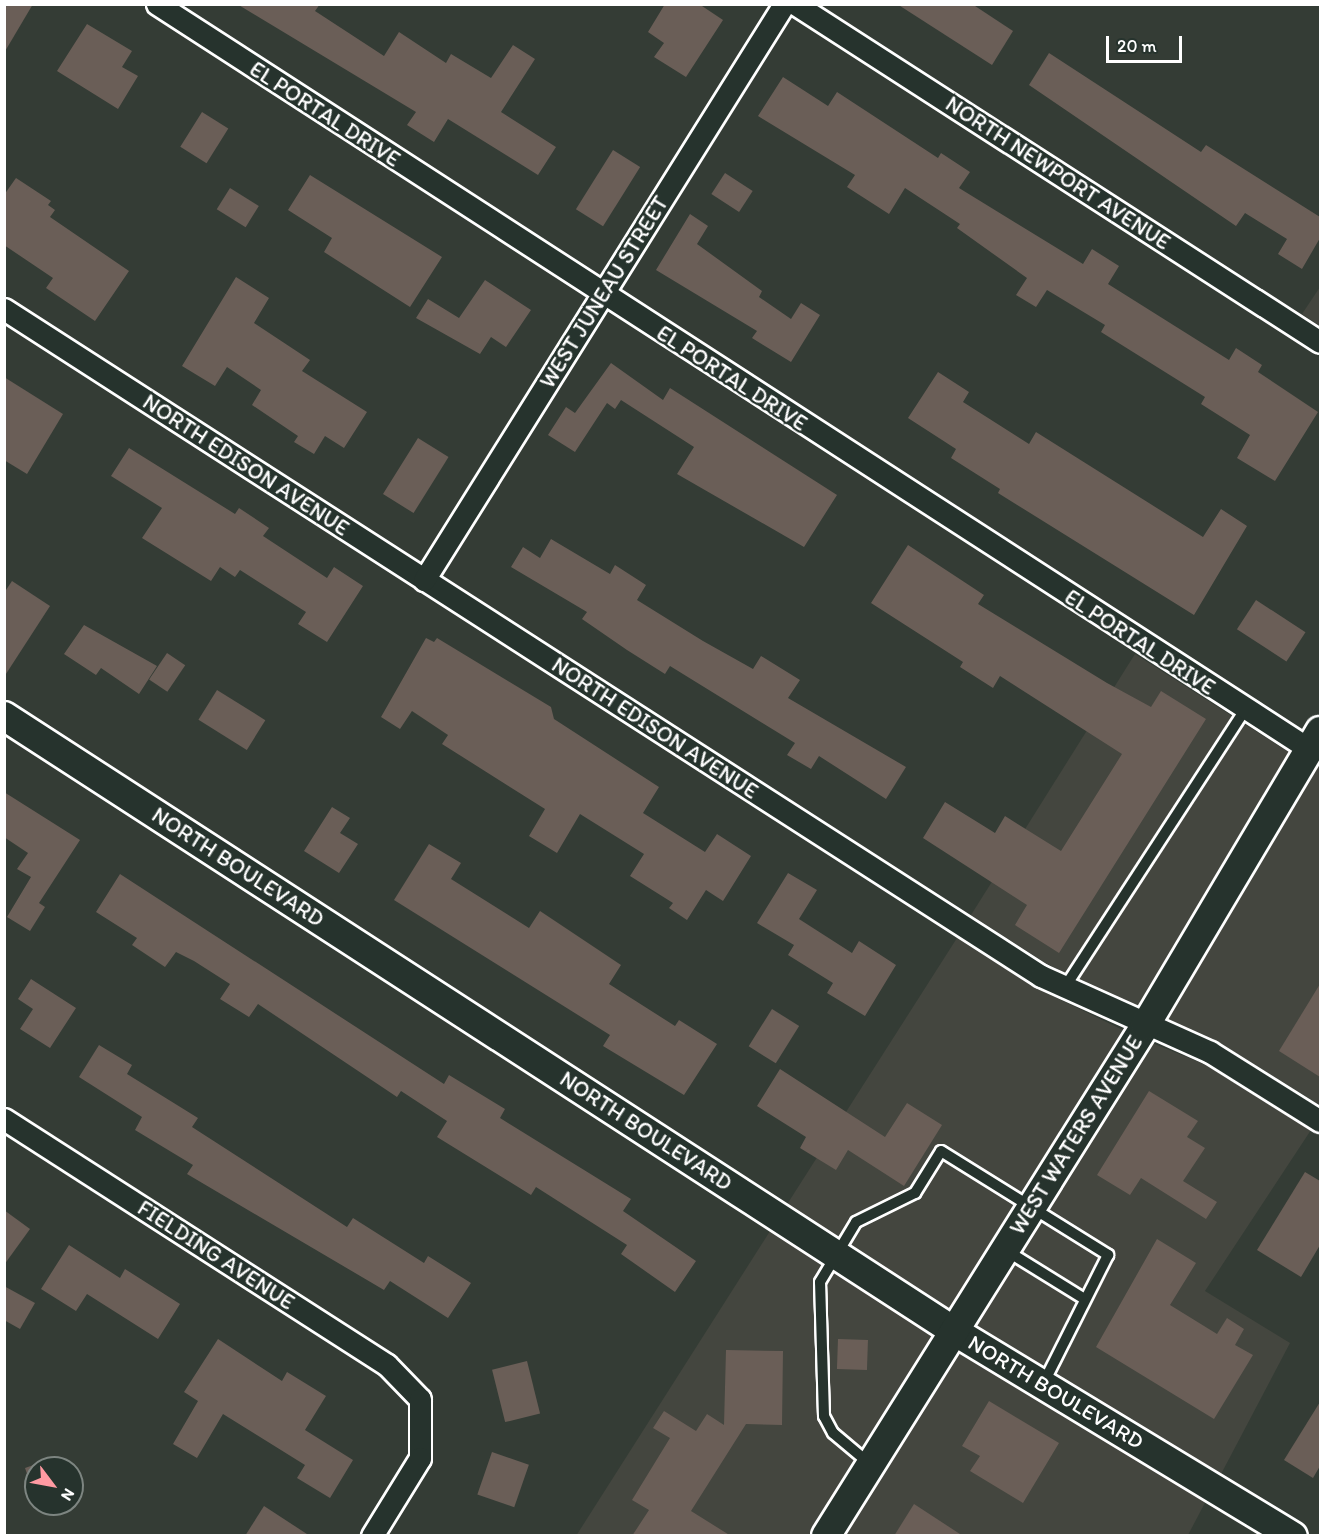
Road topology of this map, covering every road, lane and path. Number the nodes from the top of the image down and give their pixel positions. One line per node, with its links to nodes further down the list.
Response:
1 (157, 4): 4 (street, EL PORTAL DRIVE)
2 (784, 4): 4 (street, WEST JUNEAU STREET)
3 (795, 4): 6 (street, NORTH NEWPORT AVENUE)
4 (603, 294): 7 (street, WEST JUNEAU STREET); 8 (street, EL PORTAL DRIVE)
5 (4, 309): 7 (street, NORTH EDISON AVENUE)
6 (1320, 342)
7 (424, 580): 11 (street, NORTH EDISON AVENUE)
8 (1245, 710): 10 (street, EL PORTAL DRIVE); 11 (lane)
9 (4, 716): 17 (street, NORTH BOULEVARD)
10 (1315, 740): 12 (street, WEST WATERS AVENUE)
11 (1065, 987): 12 (street, NORTH EDISON AVENUE)
12 (1145, 1026): 14 (street, NORTH EDISON AVENUE); 15 (street, WEST WATERS AVENUE)
13 (4, 1119): 23 (street, FIELDING AVENUE)
14 (1320, 1121)
15 (1031, 1208): 16 (street, WEST WATERS AVENUE); 17 (lane); 18 (lane)
16 (1005, 1250): 18 (lane); 19 (street, WEST WATERS AVENUE)
17 (835, 1253): 19 (street, NORTH BOULEVARD); 21 (lane)
18 (1083, 1298): 20 (lane)
19 (954, 1330): 20 (street, NORTH BOULEVARD); 21 (street, WEST WATERS AVENUE)
20 (1043, 1384): 24 (street, NORTH BOULEVARD)
21 (871, 1464): 22 (street, WEST WATERS AVENUE)
22 (831, 1534)
23 (372, 1536)
24 (1293, 1536)

